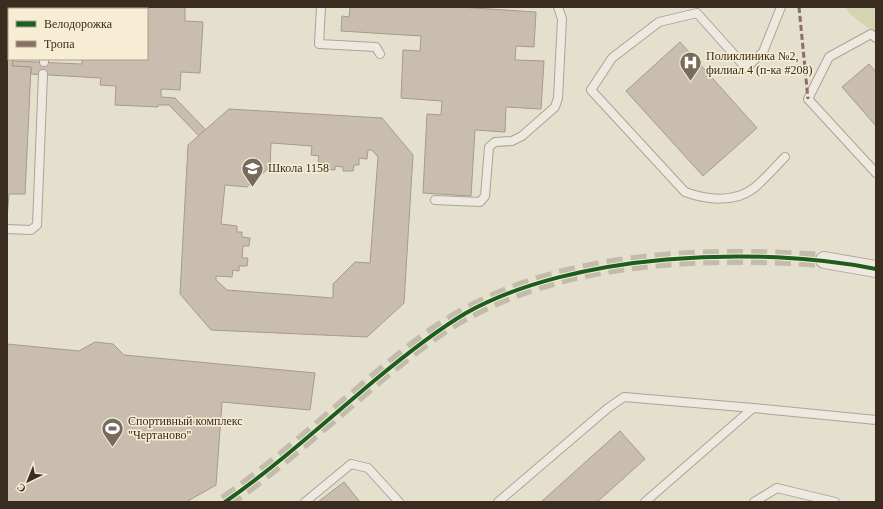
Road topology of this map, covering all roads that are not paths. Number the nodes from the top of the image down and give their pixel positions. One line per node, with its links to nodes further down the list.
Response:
1 (321, 7): 5 (lane)
2 (558, 7): 9 (lane)
3 (781, 7): 7 (lane)
4 (876, 38): 8 (lane)
5 (380, 54)
6 (43, 74): 10 (lane)
7 (785, 157)
8 (876, 172)
9 (435, 200)
10 (7, 229)
11 (824, 260): 12 (street)
12 (876, 269)
13 (753, 408): 14 (lane); 17 (lane); 18 (lane)
14 (876, 420)
15 (305, 502): 16 (lane)
16 (399, 502)
17 (498, 502)
18 (645, 502)
19 (754, 502): 20 (lane)
20 (836, 502)

